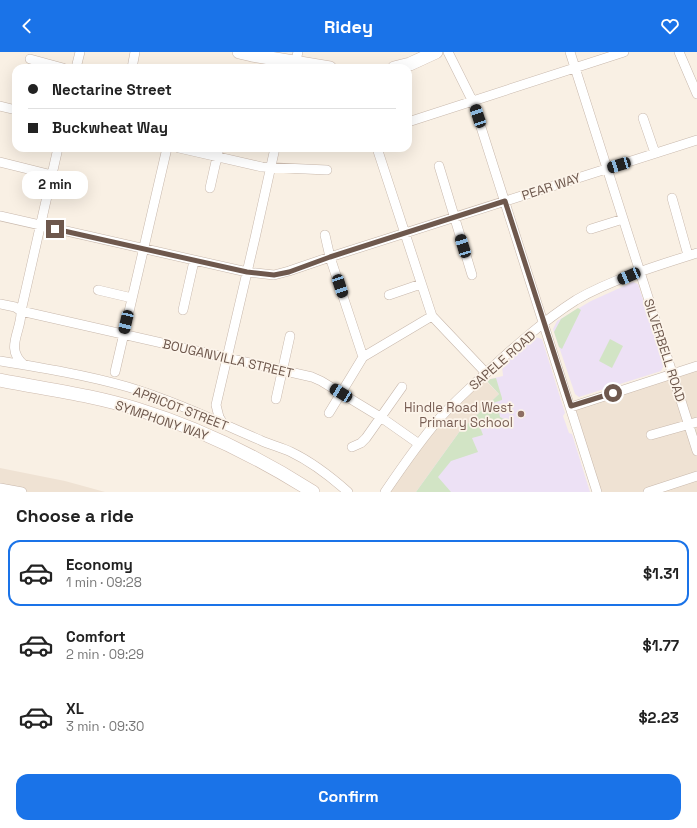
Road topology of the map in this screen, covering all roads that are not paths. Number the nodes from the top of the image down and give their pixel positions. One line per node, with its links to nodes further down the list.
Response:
1 (80, 52): 12 (street)
2 (135, 52): 13 (street)
3 (239, 52): 10 (main road)
4 (436, 52): 15 (main road)
5 (448, 52): 18 (street)
6 (570, 52): 16 (street, SILVERBELL ROAD)
7 (624, 52): 16 (street)
8 (679, 52): 17 (street)
9 (30, 59): 11 (street)
10 (295, 61): 14 (main road)
11 (48, 64)
12 (77, 64)
13 (133, 64)
14 (310, 64)
15 (410, 64)
16 (576, 69): 18 (street); 33 (street, SILVERBELL ROAD)
17 (697, 94)
18 (473, 102): 22 (street); 38 (street)
19 (0, 106): 20 (street)
20 (12, 109)
21 (643, 118): 29 (street)
22 (412, 121)
23 (697, 140): 29 (street, PEAR WAY)
24 (57, 152): 35 (street)
25 (166, 152): 46 (street)
26 (218, 152): 32 (street); 36 (street)
27 (274, 152): 32 (street)
28 (378, 152): 44 (street)
29 (655, 153): 33 (street, PEAR WAY)
30 (0, 162): 35 (street)
31 (439, 166): 40 (street)
32 (271, 167): 34 (street); 50 (street)
33 (607, 168): 38 (street, PEAR WAY); 41 (street, SILVERBELL ROAD)
34 (328, 170)
35 (52, 175): 42 (street)
36 (210, 188)
37 (672, 198): 47 (street)
38 (505, 201): 40 (street, PEAR WAY); 61 (street)
39 (0, 216): 42 (street, PEAR WAY)
40 (454, 217): 44 (street, PEAR WAY); 52 (street)
41 (623, 220): 43 (street); 51 (street, SILVERBELL ROAD)
42 (40, 225): 46 (street, PEAR WAY); 59 (street)
43 (591, 229)
44 (405, 233): 48 (street, PEAR WAY); 53 (street)
45 (325, 235): 48 (street)
46 (143, 249): 49 (street, PEAR WAY); 56 (street)
47 (693, 254): 51 (street, SAPELE ROAD)
48 (330, 257): 50 (street, PEAR WAY); 65 (street)
49 (194, 260): 50 (street, PEAR WAY); 58 (street)
50 (247, 272): 64 (street)
51 (640, 272): 61 (street, SAPELE ROAD); 72 (street, SILVERBELL ROAD)
52 (472, 275)
53 (421, 284): 55 (street); 60 (street)
54 (98, 290): 56 (street)
55 (389, 295)
56 (132, 298): 62 (street)
57 (0, 304): 59 (street, BOUGANVILLA STREET)
58 (183, 310)
59 (21, 311): 62 (street, BOUGANVILLA STREET); 67 (street)
60 (432, 316): 65 (street); 71 (street)
61 (544, 323): 71 (street, SAPELE ROAD); 78 (street)
62 (124, 334): 64 (street, BOUGANVILLA STREET); 70 (street)
63 (290, 336): 69 (street)
64 (227, 357): 69 (street, BOUGANVILLA STREET); 77 (street)
65 (363, 357): 75 (street)
66 (0, 361): 67 (street, APRICOT STREET)
67 (24, 364): 79 (street, APRICOT STREET)
68 (697, 366): 72 (street)
69 (282, 370): 75 (street, BOUGANVILLA STREET); 76 (street)
70 (115, 372)
71 (486, 373): 85 (street, SAPELE ROAD)
72 (673, 374): 78 (street); 83 (street, SILVERBELL ROAD)
73 (0, 380): 91 (main road, SYMPHONY WAY)
74 (402, 388): 81 (street)
75 (341, 393): 80 (street); 81 (street, BOUGANVILLA STREET)
76 (276, 399)
77 (216, 405): 79 (street); 82 (street)
78 (571, 406): 94 (street)
79 (199, 413): 82 (street, APRICOT STREET)
80 (329, 413)
81 (382, 418): 85 (street, BOUGANVILLA STREET); 86 (street)
82 (222, 422): 92 (street, APRICOT STREET)
83 (693, 423): 84 (street); 87 (street, SILVERBELL ROAD)
84 (651, 435)
85 (419, 444): 93 (street, SAPELE ROAD)
86 (352, 447)
87 (697, 451)
88 (697, 476): 95 (street)
89 (0, 488): 90 (street)
90 (19, 492)
91 (313, 492)
92 (348, 492)
93 (385, 492)
94 (597, 492)
95 (648, 492)

